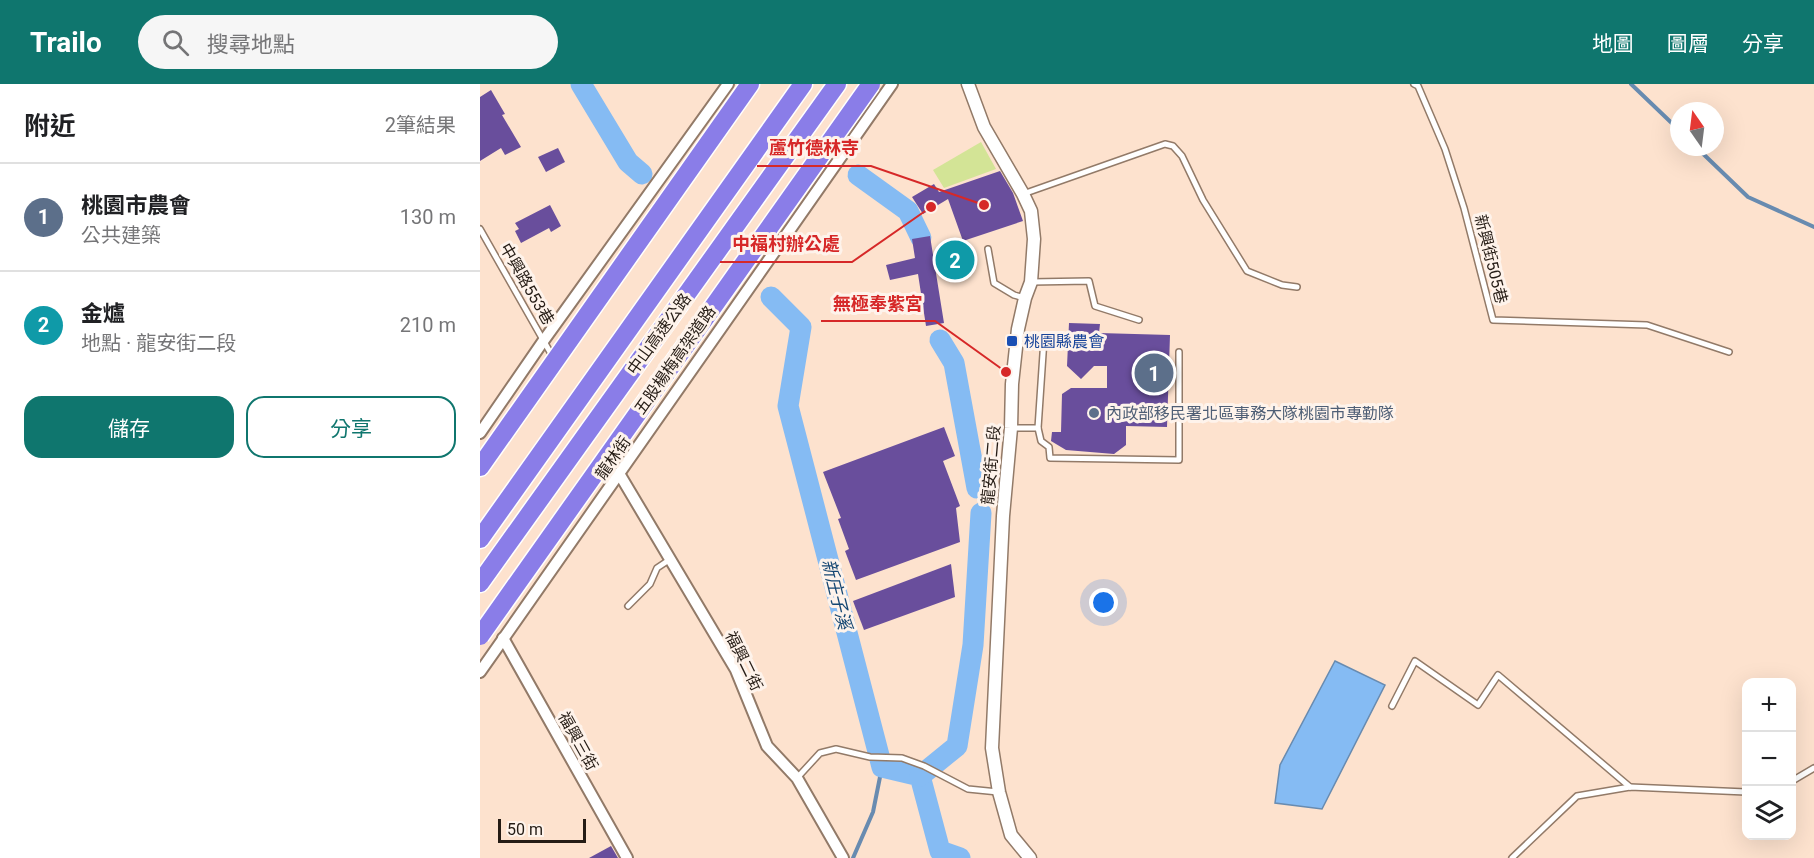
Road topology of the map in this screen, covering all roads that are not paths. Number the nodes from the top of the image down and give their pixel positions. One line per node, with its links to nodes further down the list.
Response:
1 (728, 84): 17 (street)
2 (750, 84): 24 (highway)
3 (803, 84): 26 (highway, 中山高速公路)
4 (837, 84): 28 (highway, 中山高速公路)
5 (872, 84): 30 (highway, 五股楊梅高架道路, bridge)
6 (892, 84): 25 (street, 龍林街)
7 (968, 84): 9 (street, 龍安街二段)
8 (1414, 84): 20 (lane, 新興街505巷)
9 (1023, 194): 12 (street, 龍安街二段); 13 (lane)
10 (480, 228): 17 (lane, 中興路553巷)
11 (988, 249): 14 (lane)
12 (1031, 282): 14 (street, 龍安街二段); 15 (lane)
13 (1297, 287)
14 (1025, 298): 21 (street, 龍安街二段)
15 (1139, 320)
16 (1044, 339): 22 (lane)
17 (544, 340): 18 (lane, 中興路553巷); 23 (street)
18 (550, 352)
19 (1179, 352): 22 (lane)
20 (1728, 352)
21 (1011, 428): 22 (lane); 38 (street, 龍安街二段)
22 (1038, 428)
23 (480, 433)
24 (480, 467)
25 (620, 475): 27 (street, 福興二街); 31 (street, 龍林街)
26 (480, 538)
27 (669, 560): 29 (lane); 35 (street, 福興二街)
28 (480, 583)
29 (628, 606)
30 (480, 636)
31 (503, 638): 32 (street, 龍林街); 40 (street, 福興三街)
32 (480, 672)
33 (1392, 706): 37 (lane)
34 (1814, 768): 36 (lane)
35 (797, 778): 38 (lane); 41 (street, 福興二街)
36 (1796, 778)
37 (1630, 787): 39 (lane); 43 (lane)
38 (999, 792): 42 (street, 龍安街二段)
39 (1742, 792)
40 (627, 858)
41 (843, 858)
42 (1030, 858)
43 (1512, 858)

